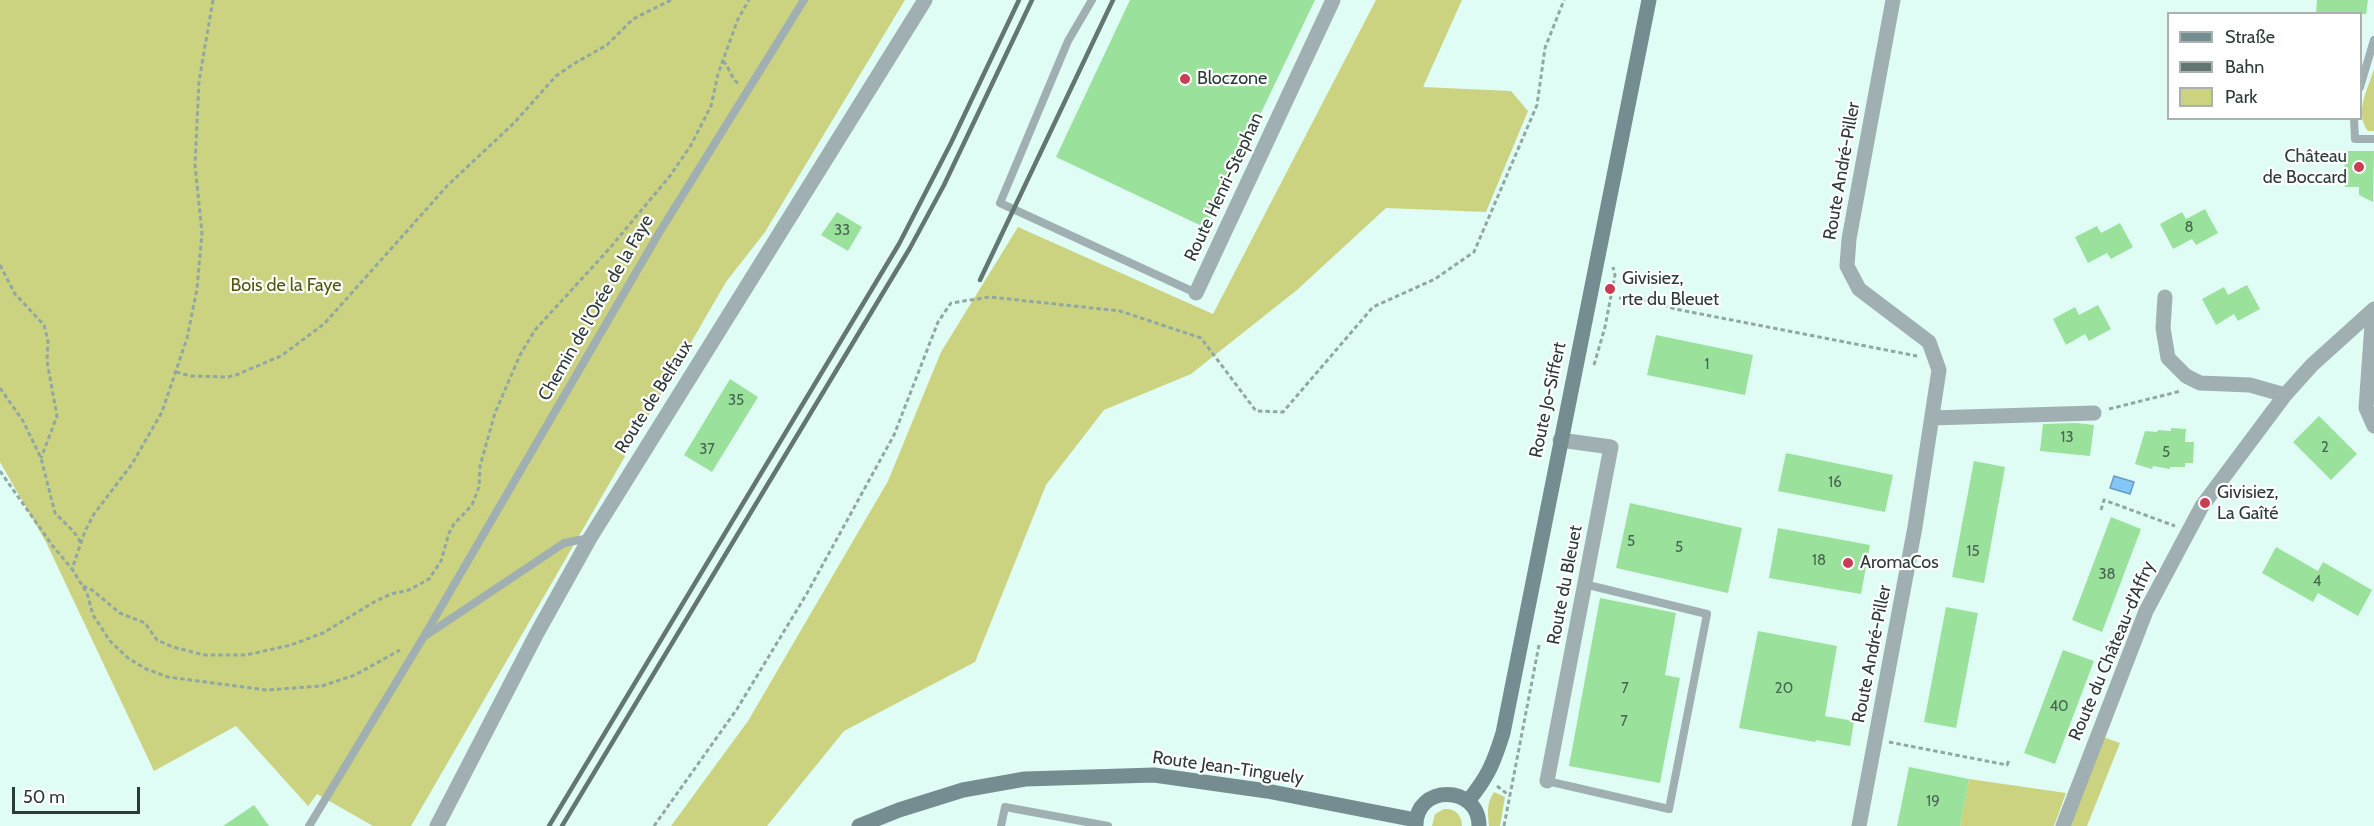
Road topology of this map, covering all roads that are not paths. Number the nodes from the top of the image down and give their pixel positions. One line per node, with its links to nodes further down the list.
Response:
1 (804, 0): 21 (lane, Chemin de l'Orée de la Faye)
2 (925, 0): 19 (street, Route de Belfaux)
3 (1092, 0): 11 (lane)
4 (1333, 0): 11 (street, Route Henri-Stephan)
5 (1649, 0): 18 (main road, Route Jo-Siffert)
6 (1893, 0): 16 (street, Route André-Piller)
7 (2374, 40): 8 (lane)
8 (2362, 85)
9 (2354, 120): 10 (lane)
10 (2374, 139)
11 (1196, 293)
12 (2165, 297): 14 (street)
13 (2374, 309): 14 (street, Route du Château-d'Affry); 17 (street)
14 (2285, 395): 32 (street, Route du Château-d'Affry)
15 (2094, 412): 16 (street)
16 (1932, 418): 31 (street, Route André-Piller)
17 (2374, 426)
18 (1560, 440): 20 (street, Route du Bleuet); 23 (main road, Route Jo-Siffert)
19 (590, 538): 21 (lane, Chemin de l'Orée de la Faye); 26 (street, Route de Belfaux)
20 (1584, 584): 22 (street, Route du Bleuet); 22 (lane)
21 (423, 638): 25 (lane, Chemin de l'Orée de la Faye)
22 (1547, 781)
23 (1468, 801): 24 (main road); 30 (main road)
24 (1416, 823): 27 (main road, Route Jean-Tinguely)
25 (309, 826)
26 (437, 826)
27 (859, 826)
28 (1001, 826): 29 (lane)
29 (1108, 826)
30 (1479, 826)
31 (1859, 826)
32 (2063, 826)

